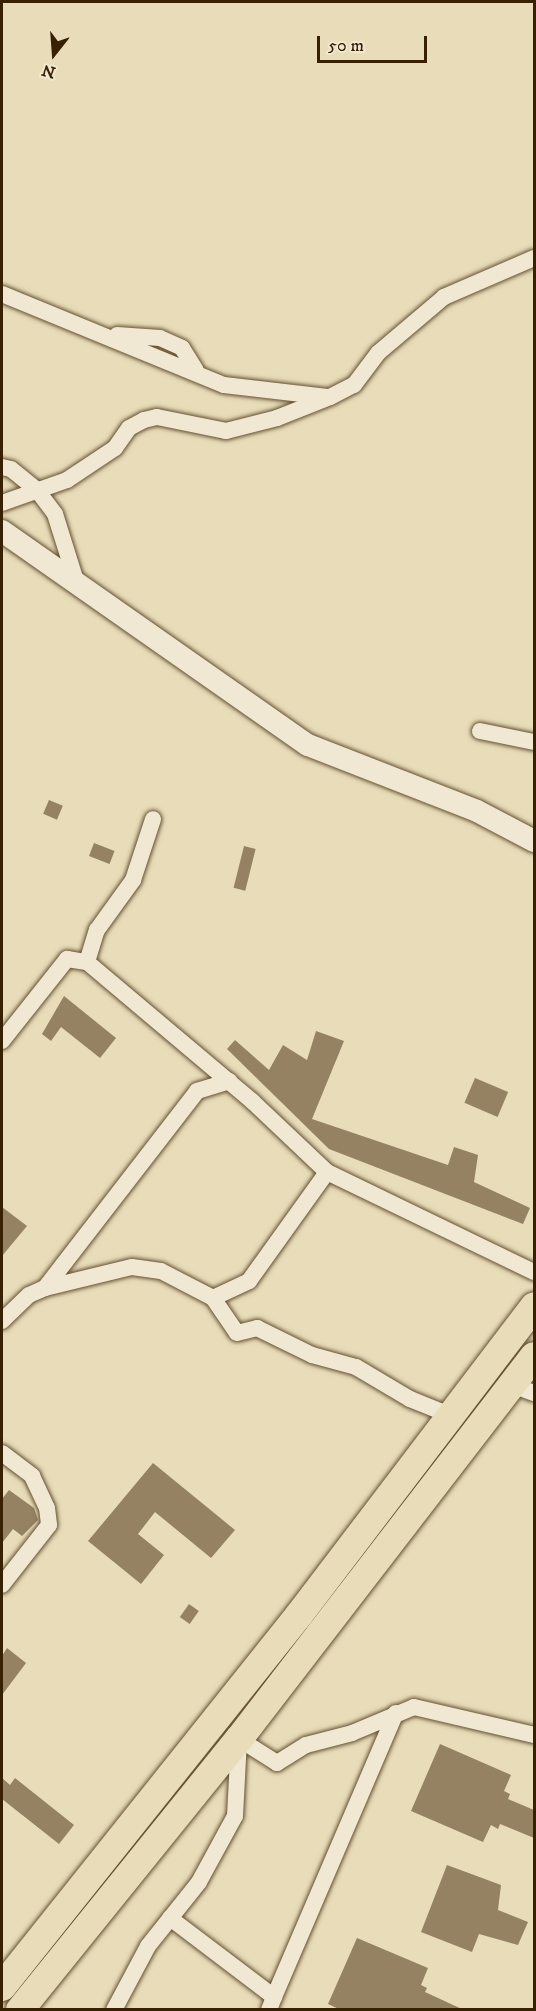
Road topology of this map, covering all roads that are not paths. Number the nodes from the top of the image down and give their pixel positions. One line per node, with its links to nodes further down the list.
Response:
1 (534, 258): 3 (street)
2 (2, 294): 3 (street)
3 (330, 397): 5 (street)
4 (2, 467): 5 (street)
5 (37, 490): 6 (street); 8 (street)
6 (2, 503)
7 (2, 531): 8 (main road)
8 (77, 584): 12 (main road)
9 (480, 731): 10 (street)
10 (534, 742)
11 (153, 819): 13 (street)
12 (534, 841)
13 (87, 962): 14 (street); 15 (street)
14 (2, 1041)
15 (229, 1081): 16 (street); 18 (street)
16 (327, 1172): 17 (street); 19 (street)
17 (534, 1272)
18 (45, 1288): 19 (street); 21 (street)
19 (213, 1298): 24 (street)
20 (534, 1306): 24 (highway)
21 (2, 1321)
22 (534, 1356): 23 (highway)
23 (523, 1389): 29 (highway)
24 (452, 1416): 31 (highway)
25 (2, 1453): 26 (street)
26 (2, 1586)
27 (396, 1713): 28 (street); 29 (street); 32 (street)
28 (534, 1735)
29 (239, 1739): 30 (street); 33 (highway)
30 (170, 1918): 32 (street); 34 (street)
31 (2, 1987)
32 (272, 2003)
33 (20, 2010)
34 (114, 2010)

